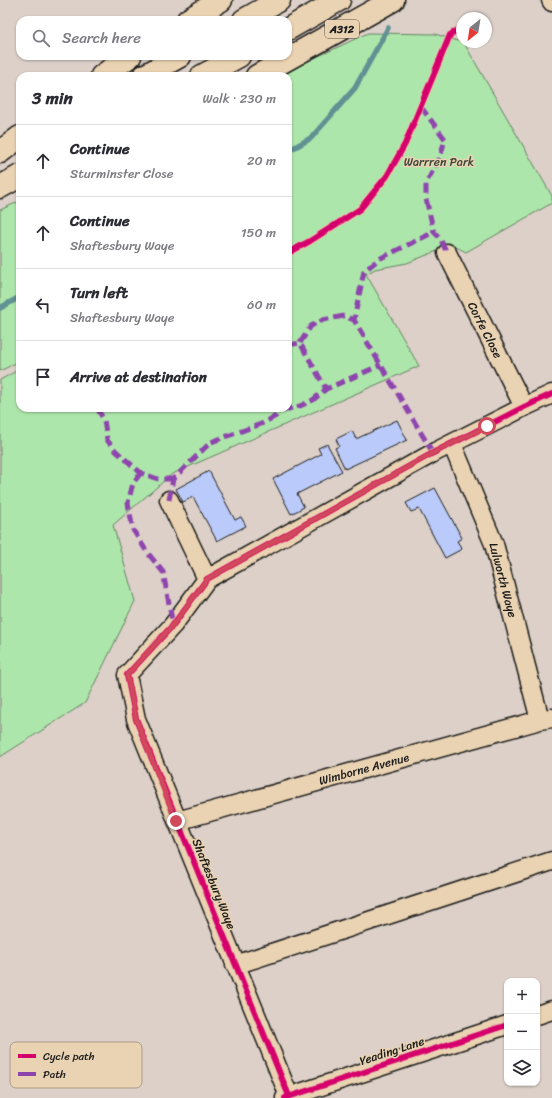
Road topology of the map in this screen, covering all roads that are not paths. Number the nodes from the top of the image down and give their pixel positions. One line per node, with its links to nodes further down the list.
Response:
1 (221, 0): 5 (highway)
2 (279, 0): 6 (highway)
3 (339, 0): 7 (highway, A312)
4 (393, 0): 8 (highway, A312)
5 (195, 16)
6 (251, 16)
7 (292, 27)
8 (292, 56)
9 (124, 60): 13 (highway)
10 (173, 60): 14 (highway)
11 (232, 60): 15 (highway)
12 (286, 60): 16 (highway, A312)
13 (108, 72)
14 (151, 72)
15 (209, 72)
16 (264, 72)
17 (16, 139): 19 (highway)
18 (16, 147): 20 (highway)
19 (0, 152)
20 (0, 157)
21 (16, 178): 23 (highway)
22 (16, 182): 23 (highway)
23 (0, 188)
24 (447, 253): 26 (street, Corfe Close)
25 (552, 394): 26 (street, Shaftesbury Waye)
26 (524, 406): 27 (street, Shaftesbury Waye)
27 (452, 444): 29 (street, Shaftesbury Waye); 30 (street, Lulworth Waye)
28 (169, 500): 29 (street)
29 (207, 579): 31 (street, Shaftesbury Waye)
30 (546, 719): 31 (street, Wimborne Avenue)
31 (176, 821): 33 (street, Shaftesbury Waye)
32 (552, 861): 33 (street)
33 (235, 966): 37 (street, Shaftesbury Waye)
34 (552, 1010): 35 (street)
35 (540, 1014)
36 (504, 1026): 37 (street, Yeading Lane)
37 (287, 1097)

